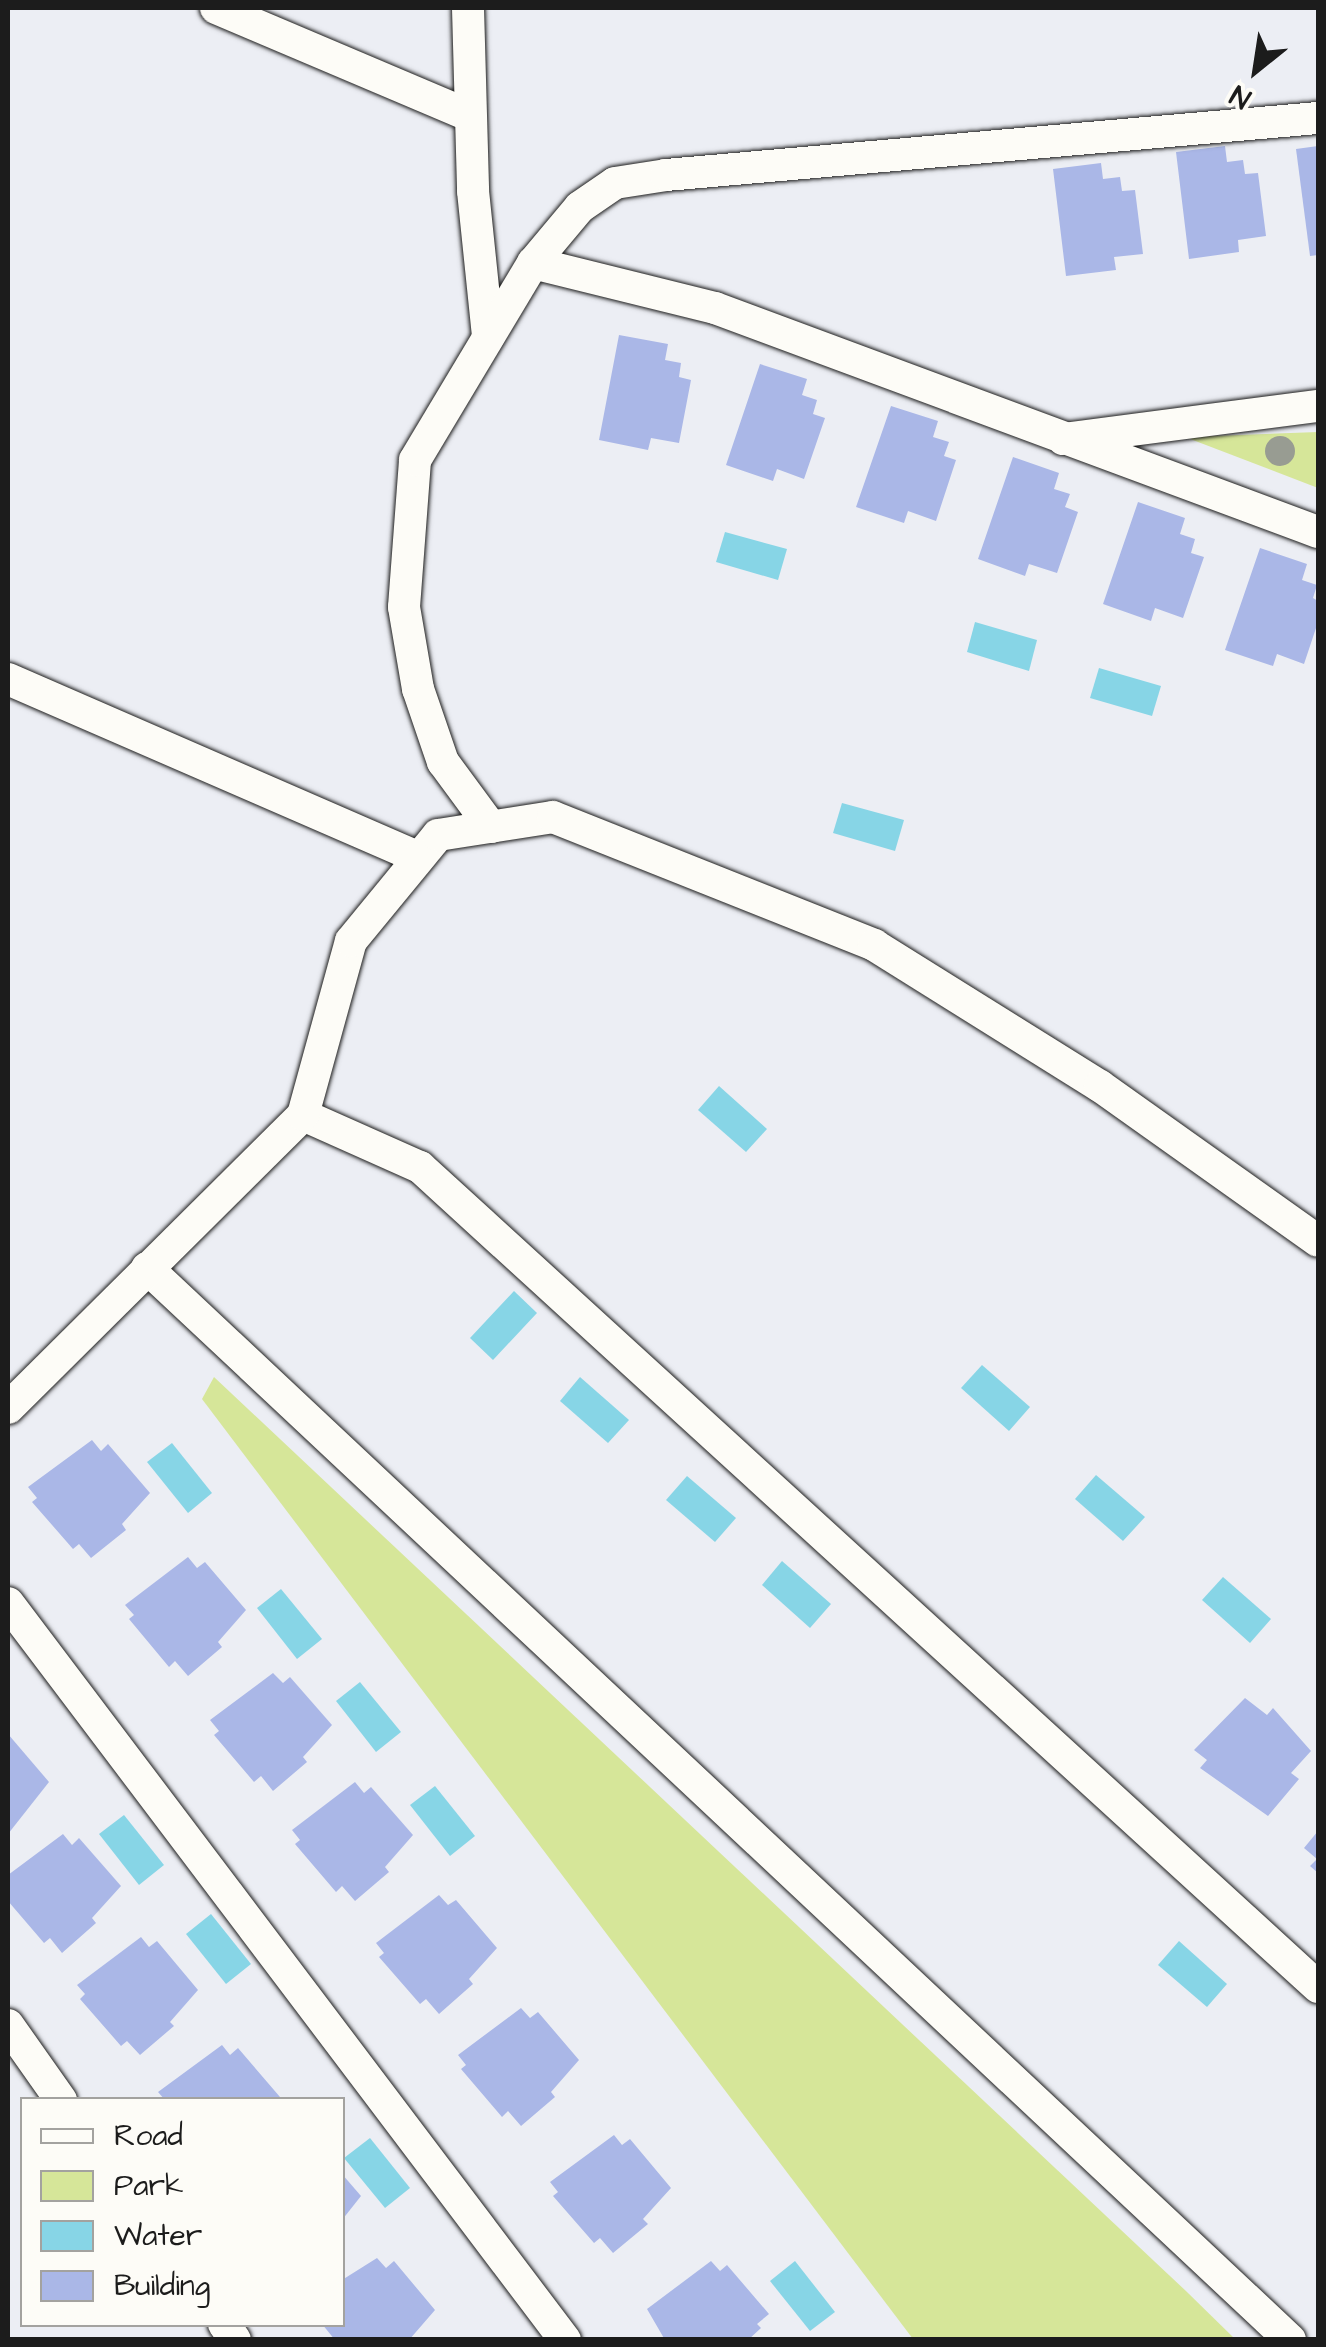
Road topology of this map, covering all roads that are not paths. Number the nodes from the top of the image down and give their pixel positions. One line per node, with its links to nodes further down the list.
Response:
1 (216, 8): 3 (street)
2 (468, 8): 3 (street)
3 (470, 116): 6 (street)
4 (1318, 118): 5 (street)
5 (533, 263): 6 (street); 8 (street)
6 (488, 337): 11 (street)
7 (1318, 406): 8 (street)
8 (1058, 440): 9 (street)
9 (1318, 532)
10 (8, 680): 12 (street)
11 (490, 827): 12 (street); 14 (street)
12 (419, 858): 13 (street)
13 (303, 1114): 15 (street); 18 (street)
14 (1318, 1241)
15 (148, 1268): 16 (street); 22 (street)
16 (8, 1408)
17 (8, 1603): 21 (street)
18 (1318, 1987)
19 (8, 2025): 20 (street)
20 (60, 2097)
21 (566, 2340)
22 (1290, 2340)

